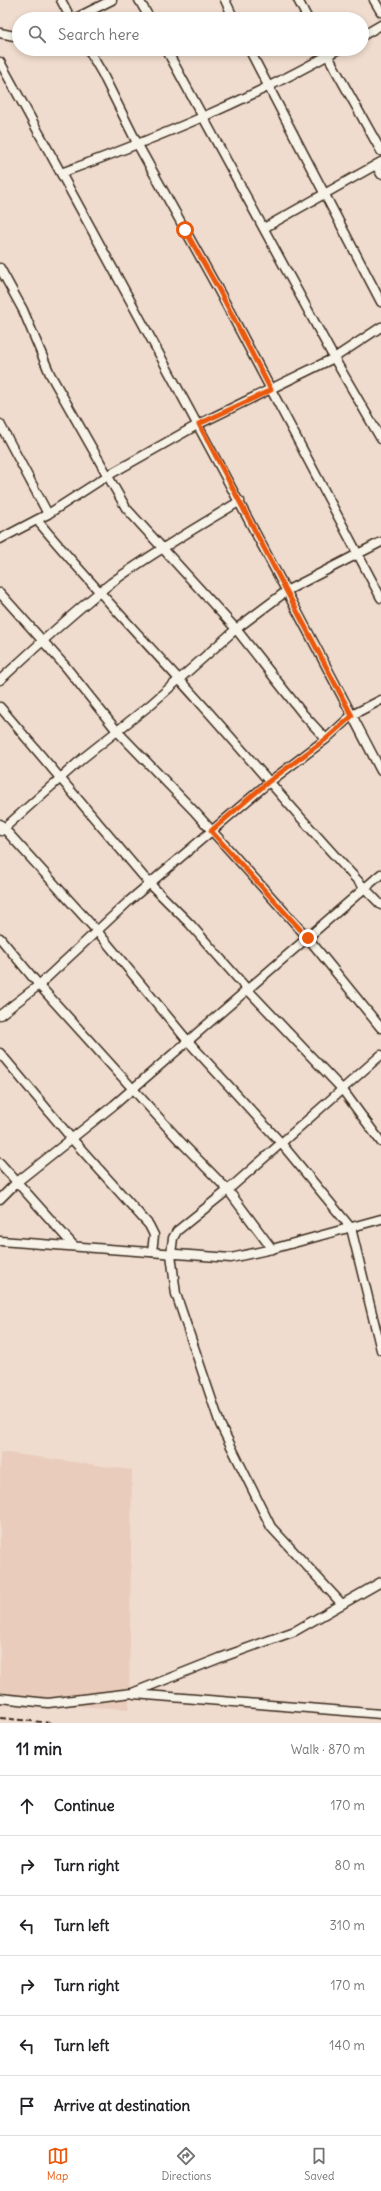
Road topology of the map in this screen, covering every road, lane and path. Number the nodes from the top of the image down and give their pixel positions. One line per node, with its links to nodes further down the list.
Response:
1 (61, 0): 7 (street)
2 (112, 0): 8 (street)
3 (225, 0): 10 (street)
4 (298, 0): 11 (street)
5 (374, 0): 12 (street)
6 (142, 1): 9 (street)
7 (69, 12)
8 (87, 12)
9 (147, 12)
10 (231, 12)
11 (304, 12)
12 (381, 12)
13 (381, 25): 14 (street)
14 (369, 32)
15 (0, 33): 16 (street)
16 (12, 35)
17 (92, 56): 25 (street)
18 (170, 56): 24 (street)
19 (252, 56): 23 (street)
20 (319, 56): 23 (street)
21 (328, 56): 26 (street)
22 (0, 62): 28 (street)
23 (268, 87): 24 (street); 30 (street)
24 (204, 118): 25 (street); 31 (street)
25 (138, 145): 28 (street); 36 (street)
26 (381, 151)
27 (379, 163): 29 (street); 30 (street)
28 (61, 173): 38 (street)
29 (381, 174)
30 (323, 194): 31 (street); 33 (street)
31 (264, 228): 35 (street)
32 (0, 268): 40 (street)
33 (381, 302)
34 (381, 327): 35 (street)
35 (334, 358): 36 (street); 39 (street)
36 (271, 390): 38 (street); 47 (street)
37 (0, 424): 42 (street)
38 (199, 424): 40 (street); 41 (street)
39 (381, 439)
40 (107, 476): 42 (street); 46 (street)
41 (240, 501): 46 (street); 48 (street)
42 (48, 514): 43 (street)
43 (37, 520): 44 (street); 49 (street)
44 (0, 539)
45 (381, 542): 47 (street)
46 (162, 549): 49 (street); 52 (street)
47 (357, 554): 48 (street); 51 (street)
48 (288, 590): 52 (street); 58 (street)
49 (100, 592): 53 (street); 55 (street)
50 (0, 593): 53 (street)
51 (381, 598)
52 (236, 629): 55 (street); 60 (street)
53 (42, 641): 54 (street); 59 (street)
54 (0, 680)
55 (179, 680): 59 (street); 63 (street)
56 (381, 700): 58 (street)
57 (0, 707): 62 (street)
58 (352, 716): 60 (street); 61 (street)
59 (117, 731): 62 (street); 65 (street)
60 (326, 739): 63 (street)
61 (381, 771)
62 (60, 777): 64 (street); 67 (street)
63 (268, 782): 65 (street); 68 (street)
64 (1, 828): 70 (street)
65 (211, 831): 67 (street); 72 (street)
66 (381, 874): 68 (street)
67 (150, 884): 70 (street); 74 (street)
68 (364, 888): 69 (street); 72 (street)
69 (381, 905)
70 (97, 931): 73 (street); 77 (street)
71 (0, 938): 73 (street)
72 (308, 938): 74 (street); 76 (street)
73 (39, 985): 75 (street); 80 (street)
74 (247, 988): 77 (street); 81 (street)
75 (0, 1015)
76 (381, 1028)
77 (187, 1040): 80 (street); 84 (street)
78 (0, 1053): 82 (street)
79 (381, 1055): 81 (street)
80 (133, 1089): 82 (street); 87 (street)
81 (342, 1090): 83 (street); 84 (street)
82 (72, 1139): 86 (street); 94 (street)
83 (381, 1142)
84 (281, 1143): 87 (street); 90 (street)
85 (0, 1163): 86 (street)
86 (17, 1182): 88 (street); 92 (street)
87 (228, 1190): 93 (street); 95 (street)
88 (0, 1199)
89 (381, 1219): 90 (street)
90 (351, 1228): 93 (street); 96 (street)
91 (0, 1241): 92 (street)
92 (74, 1246): 94 (street)
93 (272, 1250): 95 (street)
94 (152, 1252): 95 (street)
95 (171, 1254): 98 (street)
96 (381, 1350)
97 (381, 1582): 98 (street)
98 (342, 1604): 99 (street)
99 (132, 1693): 100 (street); 101 (street)
100 (0, 1698)
101 (381, 1714)

